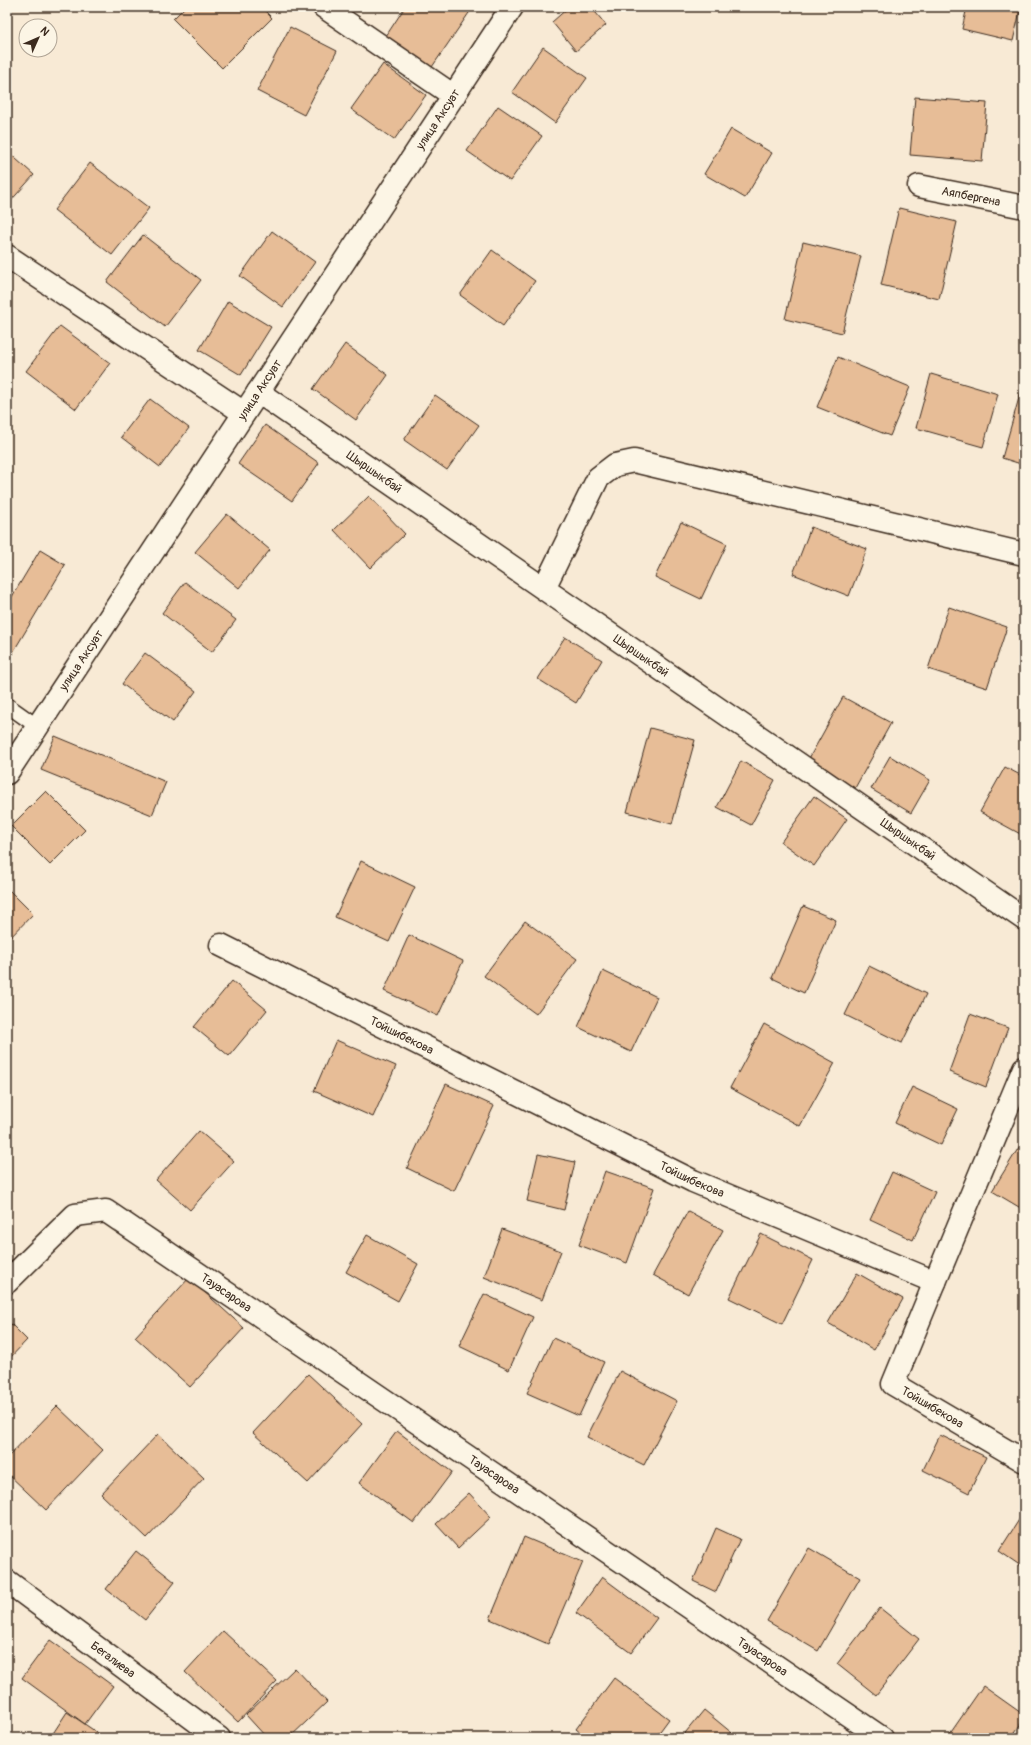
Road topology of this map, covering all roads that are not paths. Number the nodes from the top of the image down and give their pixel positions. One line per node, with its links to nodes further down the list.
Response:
1 (324, 7): 3 (street)
2 (512, 7): 3 (street, улица Аксуат)
3 (454, 96): 7 (street, улица Аксуат)
4 (919, 186): 5 (street, Аяпбергена)
5 (1024, 206)
6 (7, 256): 8 (street)
7 (258, 392): 8 (street, улица Аксуат); 10 (street, Шыршыкбай)
8 (244, 413): 12 (street, улица Аксуат)
9 (1024, 554): 10 (street)
10 (544, 588): 14 (street, Шыршыкбай)
11 (7, 705): 12 (lane)
12 (38, 727): 13 (street, улица Аксуат)
13 (7, 773)
14 (1024, 919)
15 (221, 945): 18 (street, Тойшибекова)
16 (1024, 1068): 18 (street)
17 (7, 1282): 22 (street, Тауасарова)
18 (935, 1282): 19 (street, Тойшибекова)
19 (1024, 1461)
20 (7, 1580): 21 (street, Бегалиева)
21 (219, 1738)
22 (882, 1738)

